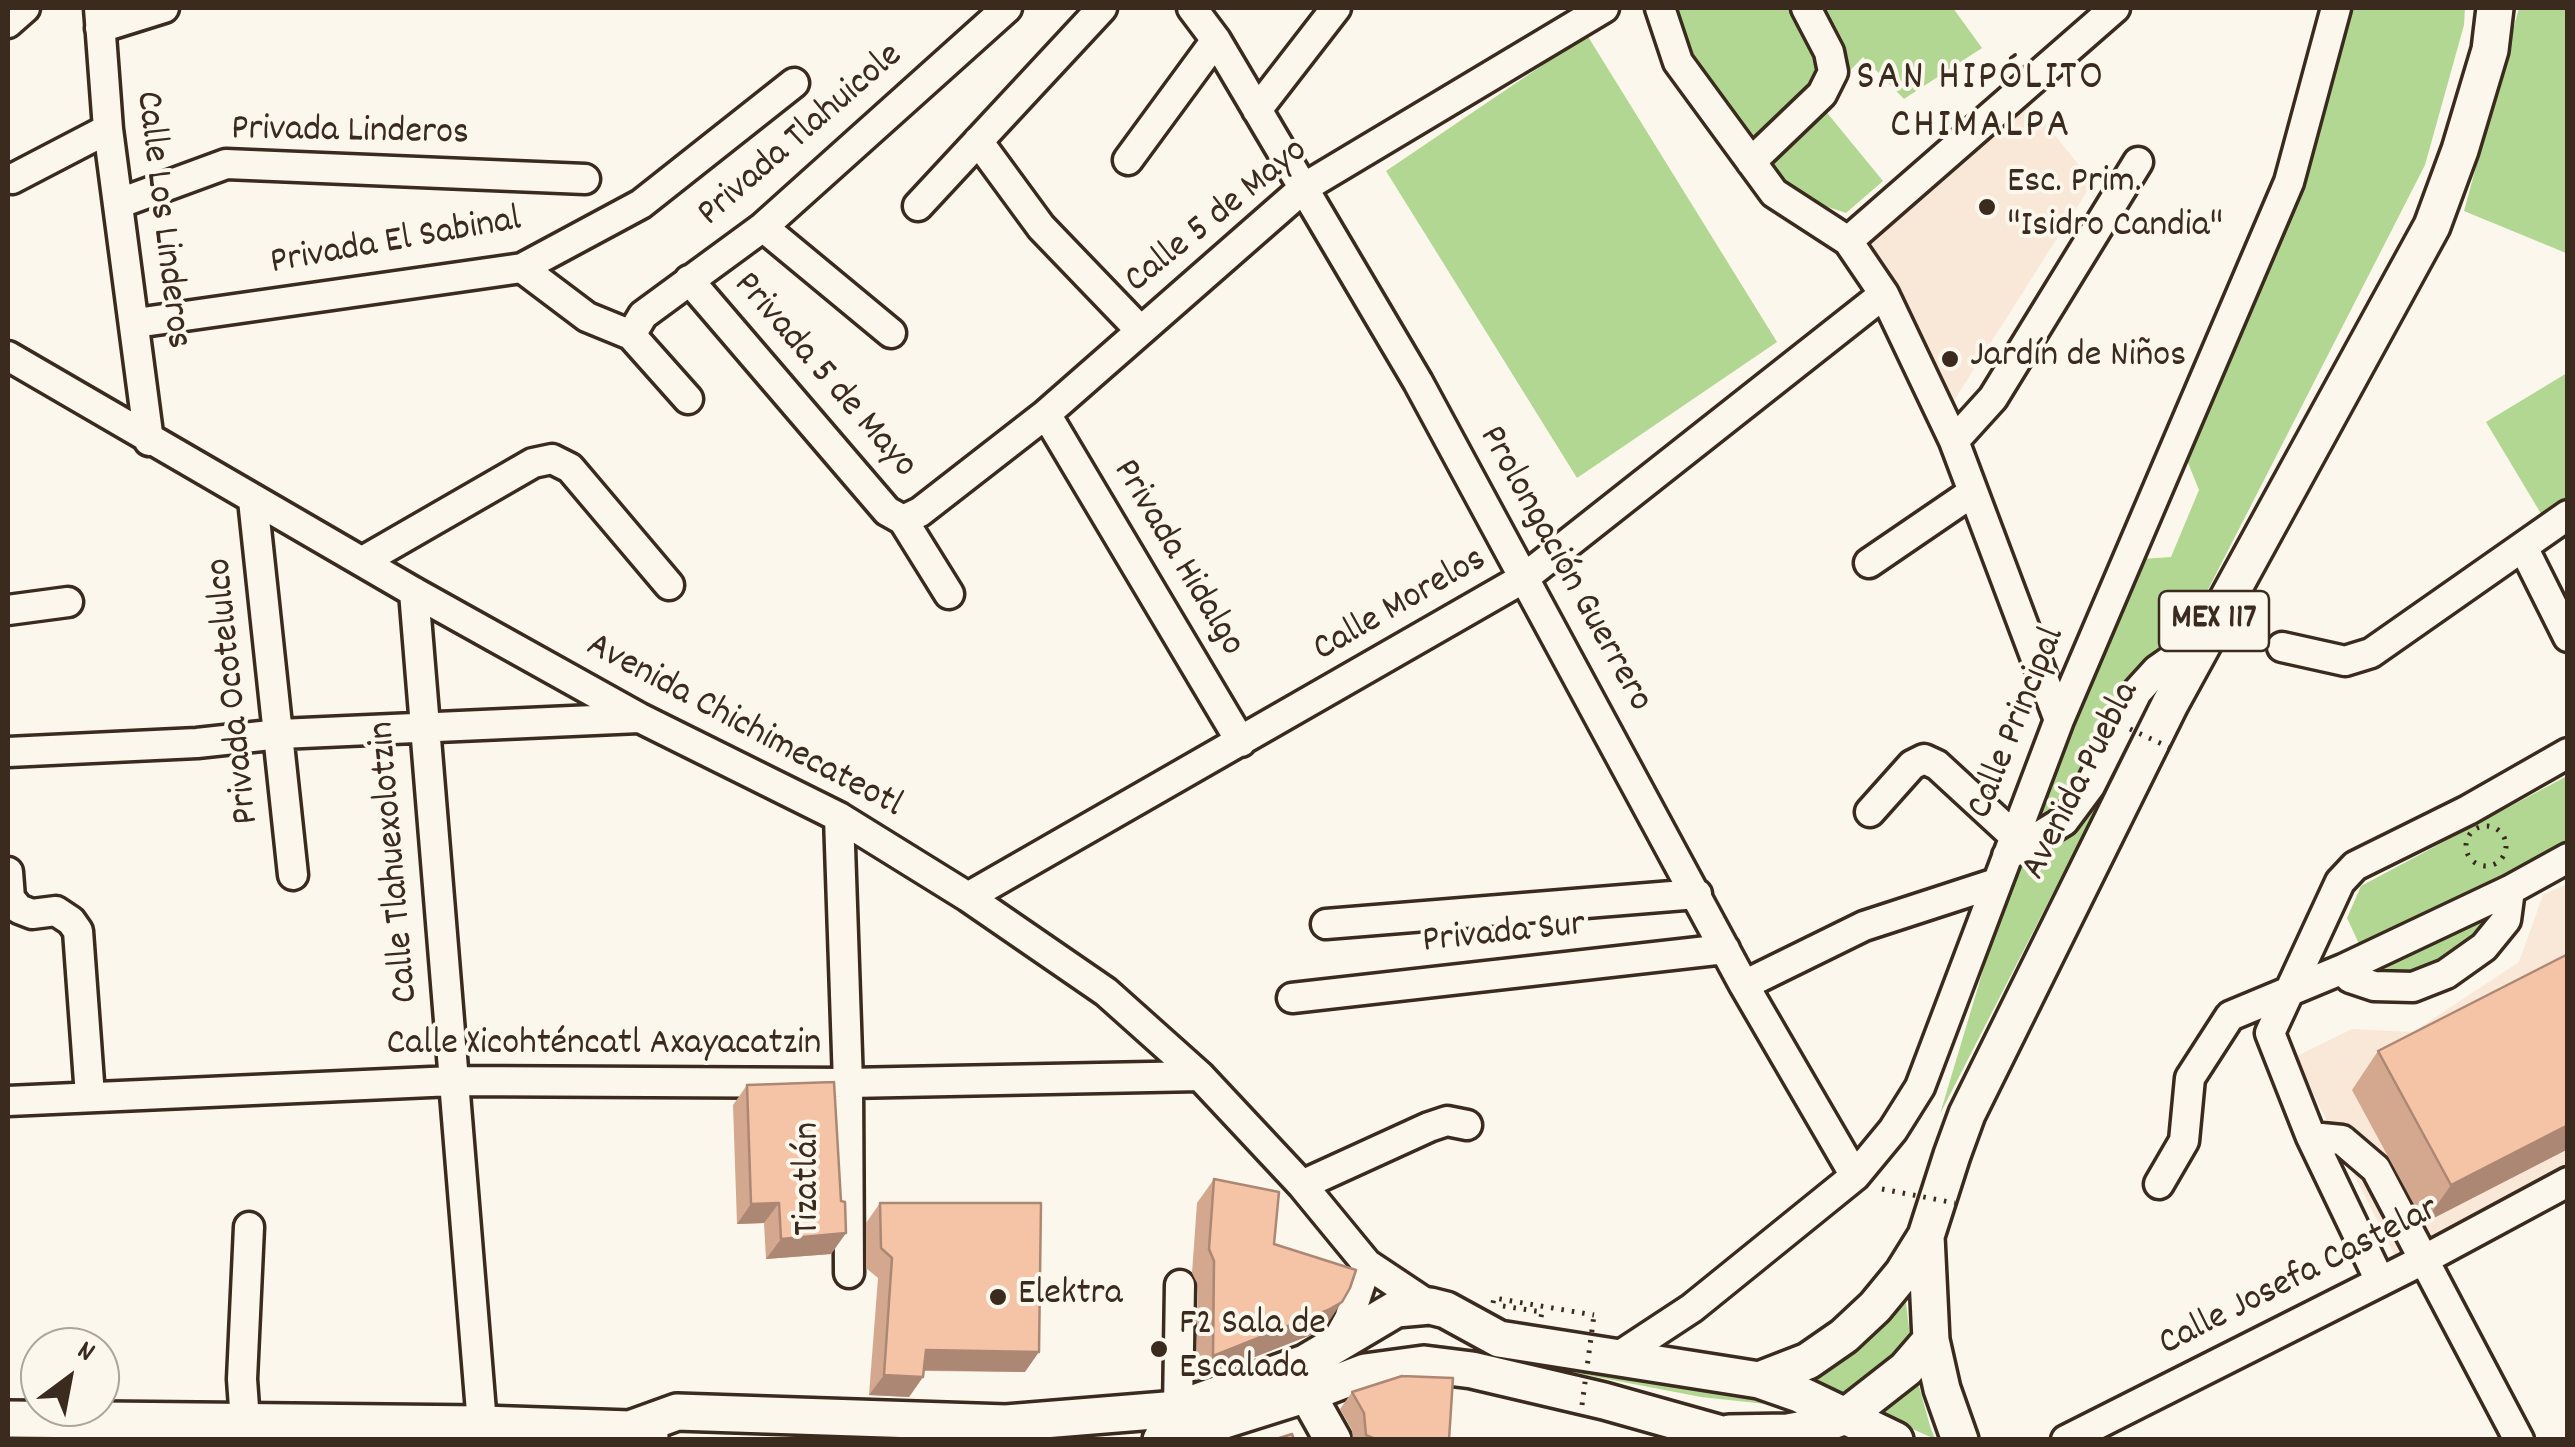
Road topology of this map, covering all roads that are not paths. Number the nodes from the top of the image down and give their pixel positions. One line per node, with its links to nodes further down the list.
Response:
1 (25, 8): 14 (street)
2 (164, 8): 13 (street)
3 (1006, 8): 28 (street, Privada Tlahuicole)
4 (1102, 8): 19 (street)
5 (1192, 8): 15 (street, Prolongación Guerrero)
6 (1336, 8): 17 (street)
7 (1604, 8): 25 (street, Calle 5 de Mayo)
8 (1660, 8): 21 (street)
9 (1806, 8): 21 (street)
10 (2115, 8): 29 (street)
11 (2336, 8): 59 (street, Calle Principal)
12 (2495, 8): 55 (main road, Avenida Puebla / MEX 117)
13 (100, 18): 18 (street, Calle Los Linderos)
14 (8, 22)
15 (1216, 40): 17 (street, Prolongación Guerrero); 20 (street)
16 (794, 83): 30 (street, Privada El Sabinal)
17 (1257, 110): 25 (street, Prolongación Guerrero)
18 (108, 129): 24 (street); 26 (street, Calle Los Linderos)
19 (978, 141): 27 (street); 34 (street)
20 (1128, 160)
21 (1751, 162): 29 (street)
22 (2138, 162): 41 (street)
23 (585, 179): 26 (street, Privada Linderos)
24 (12, 180)
25 (1305, 188): 34 (street, Calle 5 de Mayo); 49 (street, Prolongación Guerrero)
26 (120, 203): 33 (street, Calle Los Linderos)
27 (918, 206)
28 (762, 226): 31 (street, Privada Tlahuicole); 35 (street, Privada 5 de Mayo)
29 (1848, 240): 32 (street)
30 (522, 268): 33 (street, Privada El Sabinal); 36 (street)
31 (689, 280): 36 (street, Privada Tlahuicole); 45 (street, Privada 5 de Mayo)
32 (1884, 294): 41 (street); 49 (street, Calle Morelos)
33 (136, 323): 40 (street, Calle Los Linderos)
34 (1140, 330): 39 (street, Calle 5 de Mayo)
35 (891, 333)
36 (631, 335): 38 (street)
37 (8, 356): 40 (street, Avenida Chichimecateotl)
38 (688, 399)
39 (1046, 414): 45 (street, Calle 5 de Mayo); 62 (street, Privada Hidalgo)
40 (149, 441): 43 (street, Avenida Chichimecateotl)
41 (1954, 441): 42 (street)
42 (1972, 492): 48 (street); 59 (street)
43 (253, 500): 47 (street, Avenida Chichimecateotl); 61 (street, Privada Ocotelulco)
44 (2568, 515): 46 (street)
45 (903, 520): 52 (street, Privada 5 de Mayo)
46 (2523, 547): 56 (street); 57 (street)
47 (364, 561): 50 (street); 51 (street, Avenida Chichimecateotl)
48 (1869, 564)
49 (1524, 578): 62 (street, Calle Morelos); 73 (street, Prolongación Guerrero)
50 (669, 585)
51 (414, 592): 58 (street, Avenida Chichimecateotl); 60 (street, Calle Tlahuexolotzin)
52 (949, 594)
53 (68, 602): 54 (street)
54 (8, 610)
55 (2206, 635): 67 (street); 93 (main road, Avenida Puebla / MEX 117)
56 (2568, 636)
57 (2282, 647)
58 (640, 718): 60 (street); 66 (street, Avenida Chichimecateotl)
59 (2060, 720): 67 (street, Calle Principal)
60 (424, 730): 61 (street); 82 (street, Calle Tlahuexolotzin)
61 (280, 734): 63 (street); 70 (street, Privada Ocotelulco)
62 (1241, 742): 74 (street, Calle Morelos)
63 (8, 752)
64 (2568, 753): 79 (street)
65 (1870, 812): 67 (street)
66 (839, 817): 74 (street, Avenida Chichimecateotl); 83 (street, Tizatlán)
67 (2010, 846): 71 (street, Calle Principal)
68 (2568, 858): 72 (street)
69 (8, 872): 84 (street)
70 (293, 875)
71 (1996, 883): 78 (street); 88 (street, Calle Principal)
72 (2510, 890): 77 (street); 77 (street)
73 (1697, 894): 75 (street); 76 (street, Prolongación Guerrero)
74 (968, 896): 81 (street, Avenida Chichimecateotl)
75 (1326, 924)
76 (1725, 949): 78 (street, Prolongación Guerrero); 80 (street, Privada Sur)
77 (2343, 970): 79 (street)
78 (1744, 984): 88 (street, Prolongación Guerrero)
79 (2289, 993): 87 (street); 90 (street)
80 (1292, 998)
81 (1200, 1076): 83 (street, Calle Xicohténcatl Axayacatzin); 91 (street, Avenida Chichimecateotl)
82 (453, 1081): 83 (street, Calle Xicohténcatl Axayacatzin); 84 (street, Calle Xicohténcatl Axayacatzin); 108 (street, Calle Tlahuexolotzin)
83 (848, 1084): 96 (street, Tizatlán)
84 (90, 1096): 85 (street, Calle Xicohténcatl Axayacatzin)
85 (8, 1101)
86 (1467, 1125): 91 (street)
87 (2311, 1138): 94 (street); 97 (street)
88 (1856, 1176): 101 (street, Calle Principal)
89 (2568, 1182): 94 (street, Calle Josefa Castelar)
90 (2159, 1184)
91 (1302, 1186): 95 (street, Avenida Chichimecateotl)
92 (249, 1228): 107 (street)
93 (1926, 1236): 100 (main road, Avenida Puebla / MEX 117); 104 (main road)
94 (2425, 1259): 97 (street, Calle Josefa Castelar); 118 (street)
95 (1367, 1264): 99 (street, Avenida Chichimecateotl); 103 (street)
96 (849, 1273)
97 (2380, 1280): 117 (street, Calle Josefa Castelar)
98 (1180, 1285): 109 (street)
99 (1446, 1312): 101 (main road); 102 (main road); 103 (main road)
100 (1930, 1340): 105 (main road); 116 (main road, MEX 117)
101 (1616, 1358): 104 (main road)
102 (1451, 1366): 103 (main road); 112 (main road)
103 (1316, 1367): 109 (main road); 114 (main road)
104 (1759, 1380): 105 (main road)
105 (1846, 1416): 112 (main road); 115 (main road)
106 (8, 1419): 107 (main road)
107 (245, 1422): 108 (main road)
108 (482, 1424): 111 (main road)
109 (1169, 1424): 110 (main road)
110 (1007, 1431): 111 (main road)
111 (630, 1434): 113 (main road)
112 (1736, 1436)
113 (665, 1440)
114 (1333, 1440)
115 (1895, 1440)
116 (1960, 1440)
117 (2066, 1440)
118 (2519, 1440)

